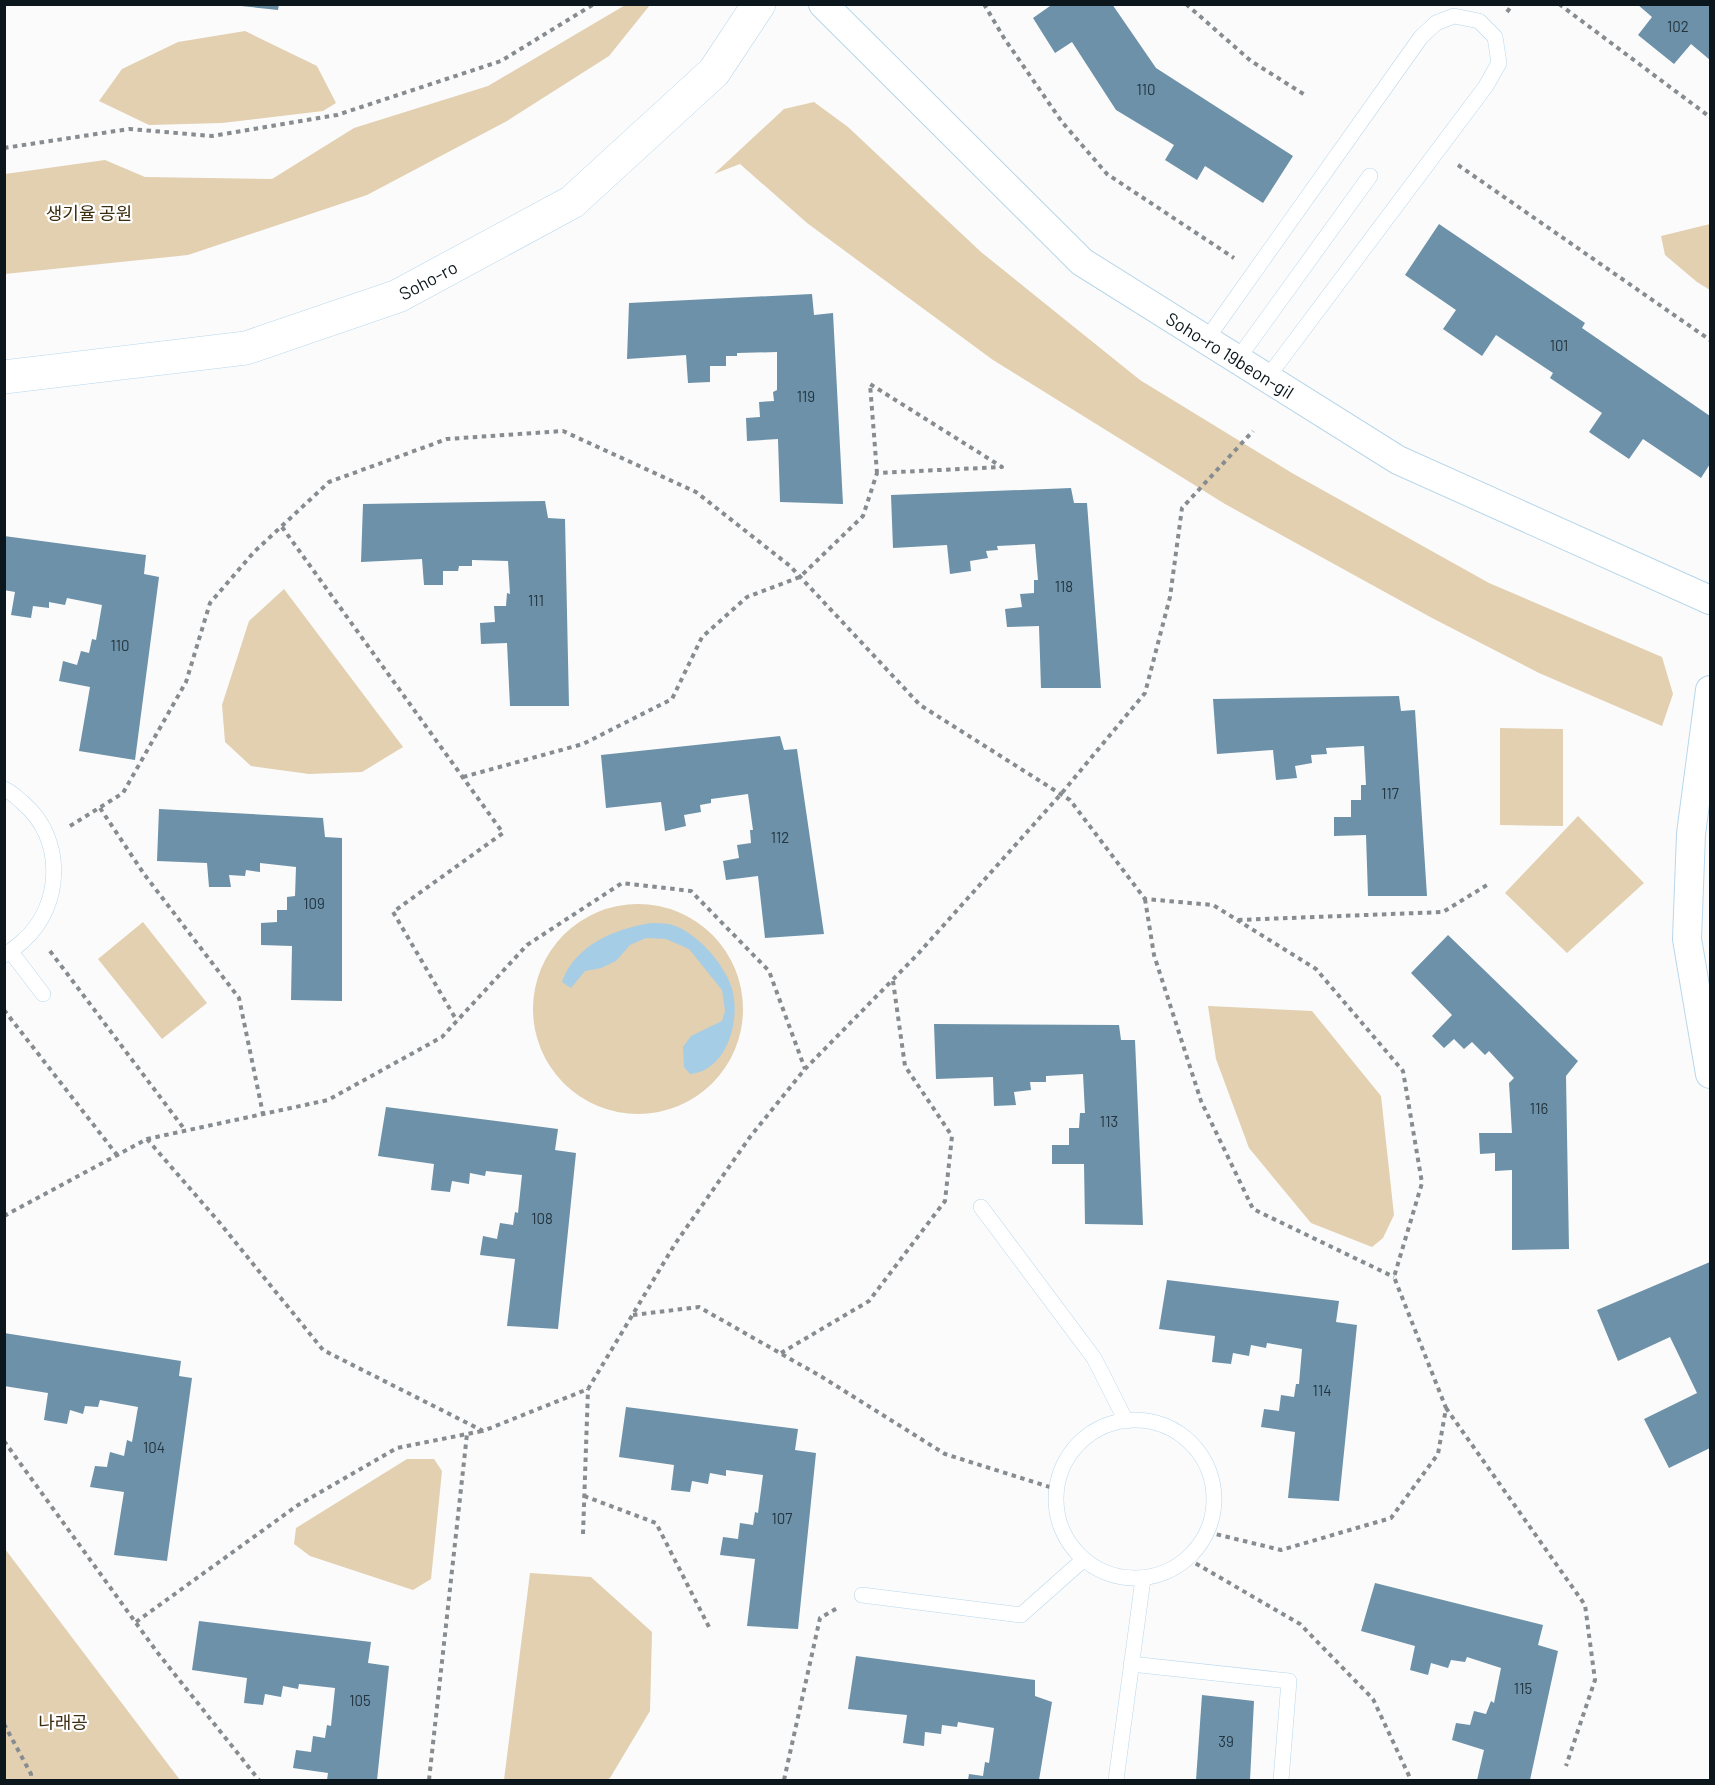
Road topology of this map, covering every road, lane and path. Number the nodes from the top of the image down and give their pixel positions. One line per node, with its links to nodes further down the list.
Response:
1 (594, 4): 9 (path)
2 (759, 4): 16 (street, Soho-ro)
3 (823, 4): 13 (street, Soho-ro 19beon-gil)
4 (984, 4): 12 (path)
5 (1186, 4): 7 (path)
6 (1559, 4): 8 (path)
7 (1305, 95)
8 (1710, 117)
9 (4, 148)
10 (1438, 151): 12 (lane); 14 (path); 17 (lane)
11 (1370, 176): 15 (lane)
12 (1254, 271): 13 (lane)
13 (1206, 340): 15 (street, Soho-ro 19beon-gil)
14 (1710, 340)
15 (1238, 360): 17 (street, Soho-ro 19beon-gil)
16 (4, 377)
17 (1268, 378): 22 (street, Soho-ro 19beon-gil)
18 (1253, 431): 26 (path)
19 (877, 472): 19 (path); 21 (path)
20 (282, 527): 21 (path); 24 (path); 27 (path)
21 (800, 577): 24 (path); 26 (path)
22 (1710, 600)
23 (1710, 690): 39 (street)
24 (463, 777): 37 (path)
25 (4, 789): 28 (lane)
26 (1061, 794): 30 (path); 34 (path)
27 (100, 808): 28 (path); 40 (path)
28 (49, 839): 32 (lane)
29 (1487, 885): 31 (path)
30 (1145, 899): 31 (path); 46 (path)
31 (1237, 920): 46 (path)
32 (35, 931): 33 (lane); 41 (path)
33 (8, 953): 35 (lane)
34 (893, 980): 38 (path); 48 (path)
35 (43, 994)
36 (4, 1010): 43 (path)
37 (457, 1021): 38 (path); 40 (path)
38 (805, 1070): 47 (path)
39 (1710, 1074)
40 (262, 1114): 41 (path)
41 (185, 1131): 42 (path)
42 (147, 1138): 43 (path); 52 (path)
43 (117, 1155): 45 (path)
44 (981, 1207): 51 (lane)
45 (4, 1216)
46 (1394, 1277): 50 (path)
47 (633, 1315): 48 (path); 49 (path)
48 (780, 1353): 55 (path)
49 (588, 1389): 52 (path); 56 (path)
50 (1446, 1408): 57 (path); 67 (path)
51 (1126, 1420): 55 (lane); 57 (lane)
52 (483, 1431): 53 (path)
53 (466, 1434): 63 (path); 70 (path)
54 (4, 1441): 63 (path)
55 (1056, 1489): 60 (lane)
56 (584, 1496): 58 (path); 64 (path)
57 (1207, 1532): 59 (lane)
58 (583, 1534)
59 (1188, 1559): 61 (lane); 74 (path)
60 (1083, 1560): 61 (lane); 62 (lane)
61 (1143, 1579): 65 (lane)
62 (862, 1595): 71 (path)
63 (136, 1622): 69 (path)
64 (709, 1627)
65 (1131, 1664): 72 (lane); 73 (lane)
66 (4, 1724): 68 (path)
67 (1566, 1766)
68 (31, 1780)
69 (259, 1780)
70 (429, 1780)
71 (784, 1780)
72 (1116, 1780)
73 (1281, 1780)
74 (1411, 1780)

